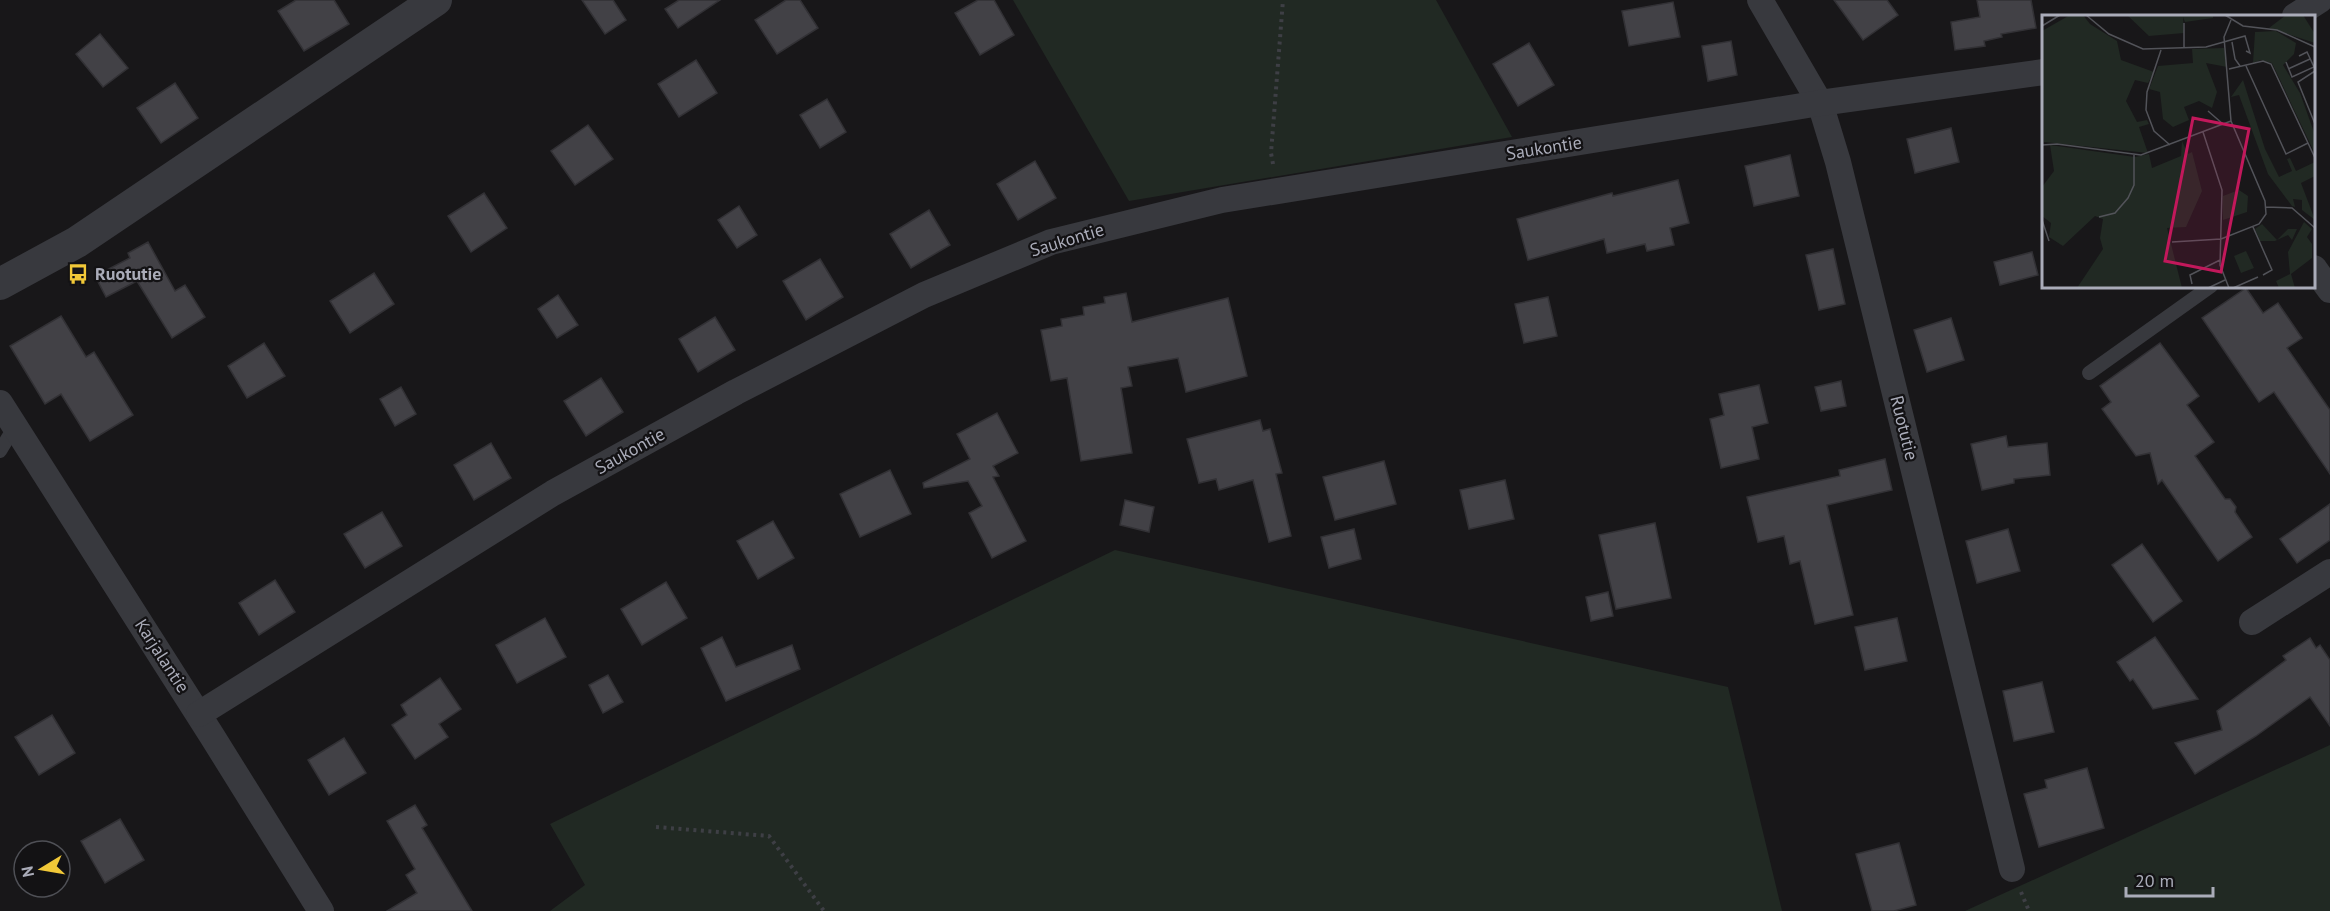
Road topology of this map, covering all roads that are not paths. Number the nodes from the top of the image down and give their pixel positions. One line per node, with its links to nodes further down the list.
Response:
1 (436, 0): 6 (street)
2 (1760, 0): 4 (street, Ruotutie)
3 (2042, 72): 4 (street, Saukontie)
4 (1820, 103): 15 (street, Saukontie); 16 (street, Ruotutie)
5 (2315, 271): 8 (street)
6 (0, 284)
7 (2208, 288): 9 (lane)
8 (2330, 290)
9 (2089, 373)
10 (0, 403): 11 (street, Karjalantie)
11 (15, 426): 12 (lane); 15 (street, Karjalantie)
12 (0, 451)
13 (2330, 572): 14 (street)
14 (2252, 622)
15 (199, 714): 17 (street, Karjalantie)
16 (2012, 869)
17 (321, 911)

